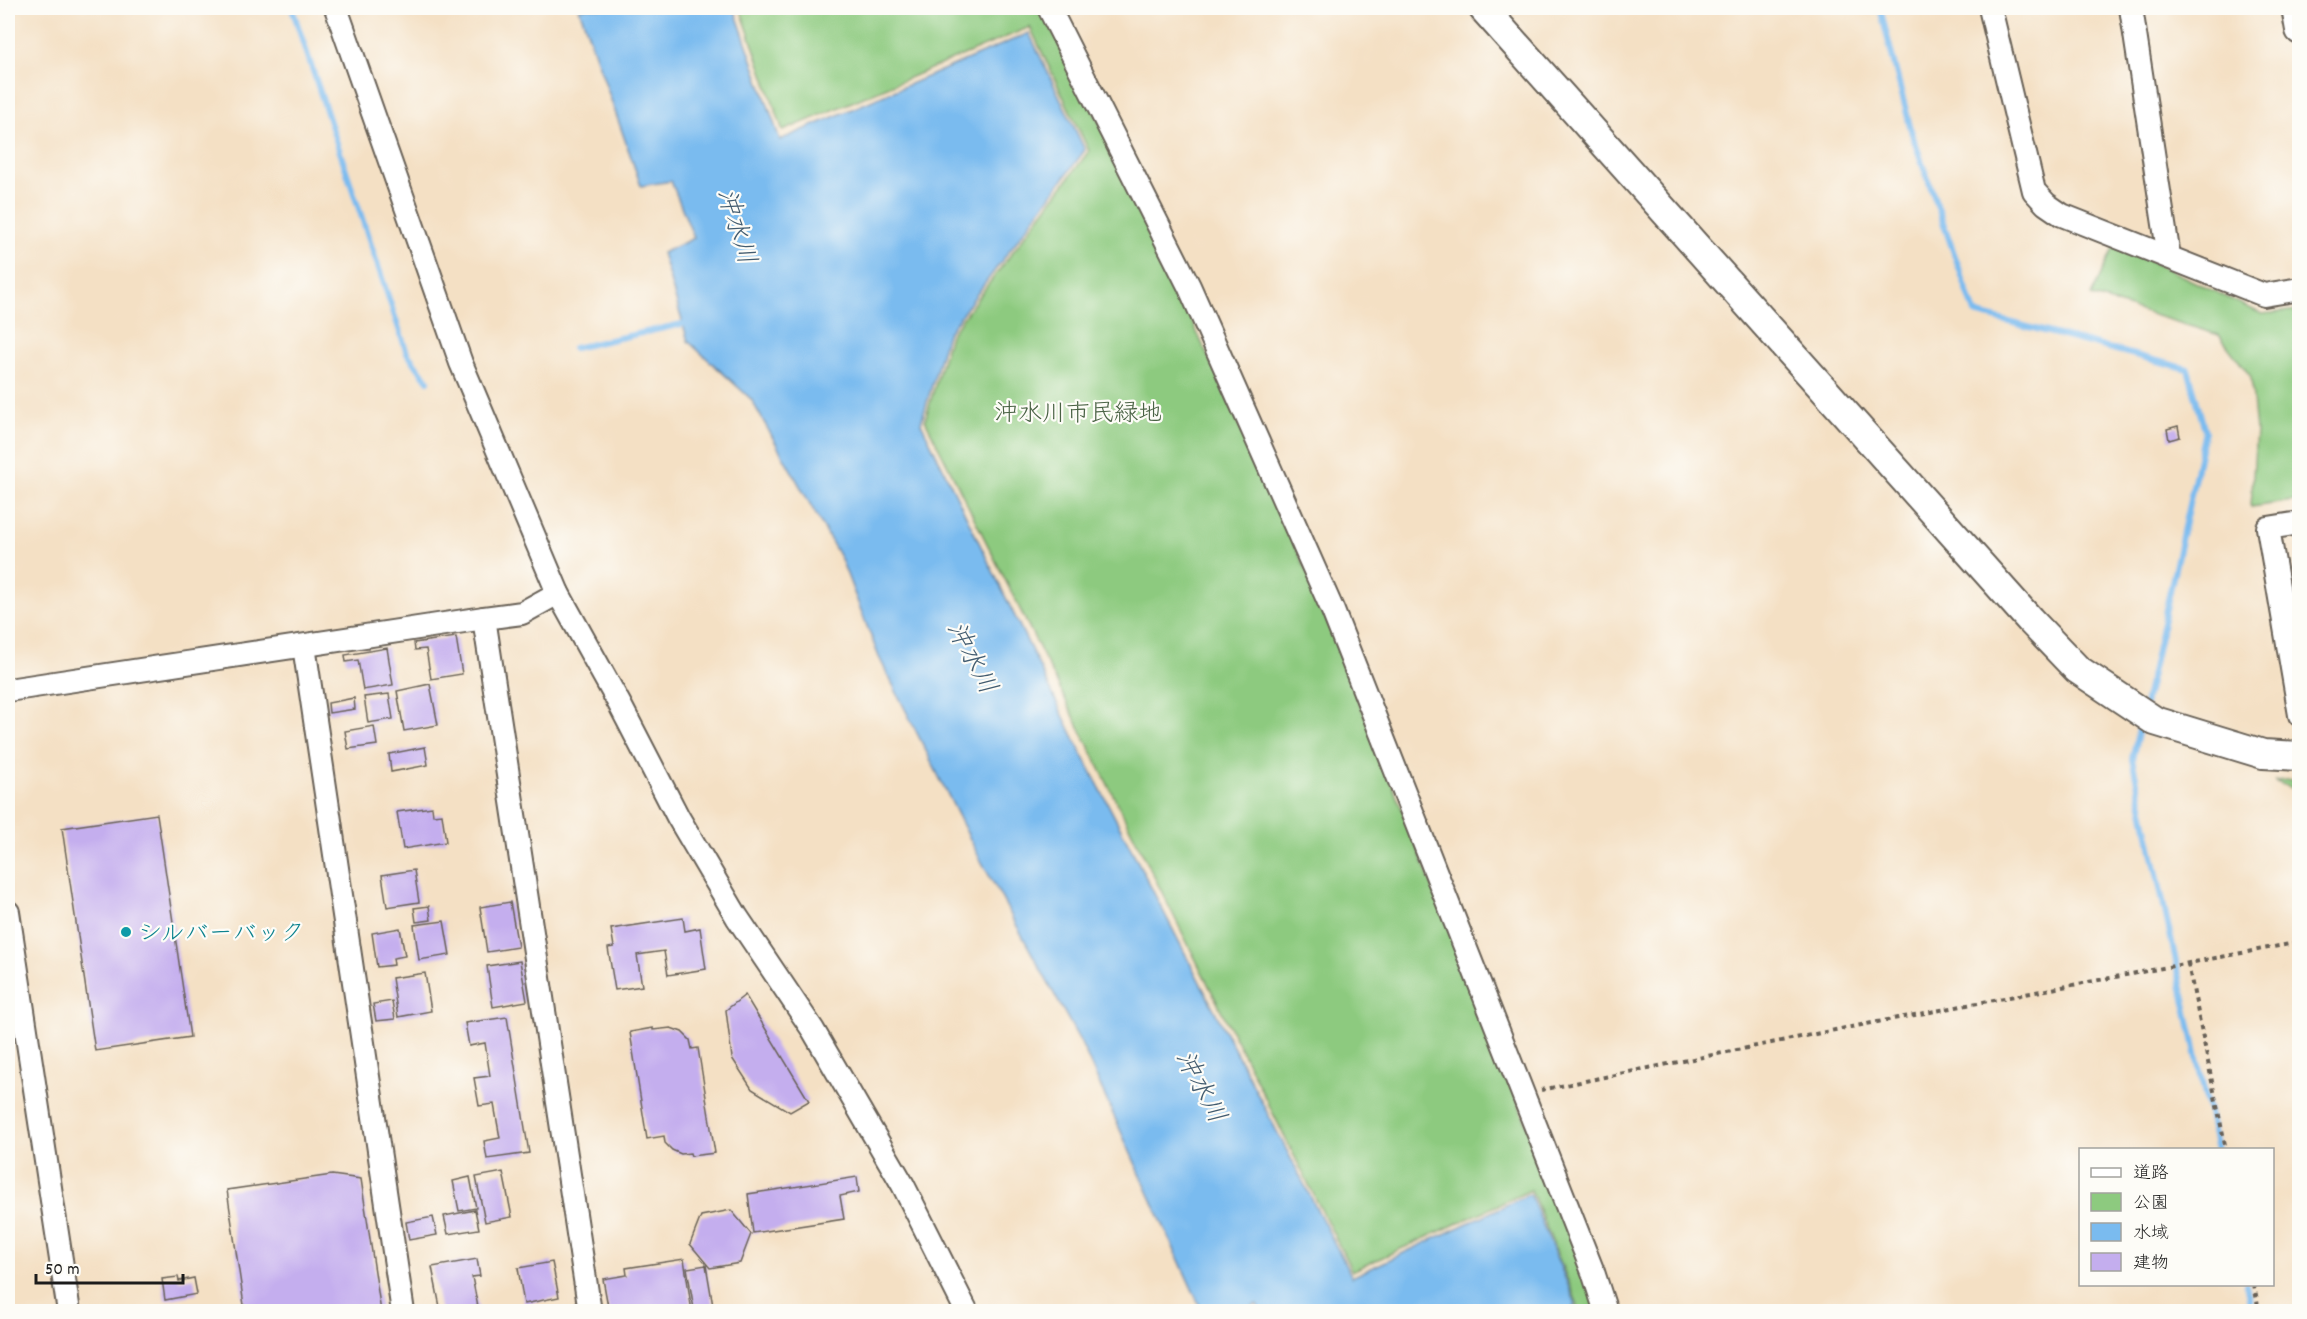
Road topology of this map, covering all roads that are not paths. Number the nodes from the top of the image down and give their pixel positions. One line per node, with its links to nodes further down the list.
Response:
1 (336, 8): 11 (street)
2 (1049, 8): 22 (street)
3 (1484, 8): 16 (street)
4 (1990, 8): 8 (street)
5 (2131, 8): 8 (street)
6 (2296, 8): 7 (street)
7 (2300, 30)
8 (2169, 257): 9 (street)
9 (2300, 289)
10 (2300, 523): 15 (street)
11 (558, 593): 12 (street); 21 (street)
12 (484, 618): 13 (street); 20 (street)
13 (303, 646): 14 (street); 19 (street)
14 (8, 690)
15 (2300, 715)
16 (2300, 756)
17 (8, 912): 18 (street)
18 (69, 1311)
19 (403, 1311)
20 (590, 1311)
21 (966, 1311)
22 (1606, 1311)

